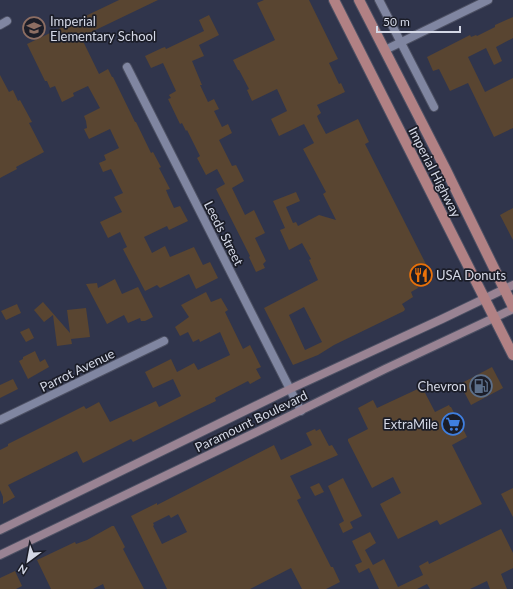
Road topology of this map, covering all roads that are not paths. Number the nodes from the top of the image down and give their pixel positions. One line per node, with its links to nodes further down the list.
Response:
1 (334, 0): 10 (main road, Imperial Highway)
2 (359, 0): 6 (main road, Imperial Highway)
3 (379, 0): 5 (street)
4 (488, 0): 5 (street)
5 (401, 42): 6 (street); 8 (street)
6 (385, 50): 9 (main road, Imperial Highway)
7 (127, 67): 15 (street, Leeds Street)
8 (434, 107)
9 (509, 287): 10 (main road, Paramount Boulevard); 11 (main road, Imperial Highway)
10 (485, 298): 12 (main road, Imperial Highway); 15 (main road, Paramount Boulevard)
11 (513, 308): 12 (main road, Paramount Boulevard)
12 (494, 318): 14 (main road, Imperial Highway); 16 (main road, Paramount Boulevard)
13 (164, 341): 17 (street, Parrot Avenue)
14 (513, 355)
15 (290, 390): 16 (street, Leeds Street); 18 (main road, Paramount Boulevard)
16 (301, 411): 19 (main road, Paramount Boulevard)
17 (0, 420)
18 (0, 530)
19 (0, 555)

